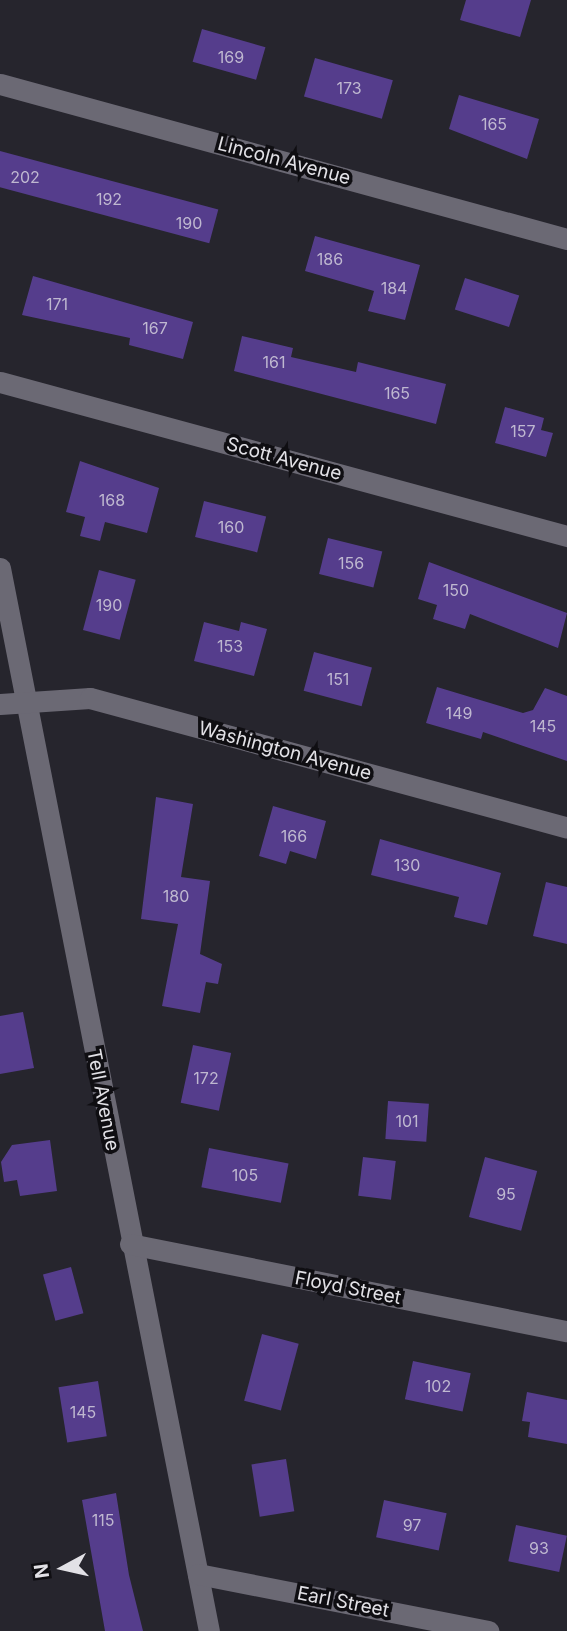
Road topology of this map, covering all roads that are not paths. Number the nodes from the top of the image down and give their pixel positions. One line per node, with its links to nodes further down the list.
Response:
1 (0, 84): 2 (street, Lincoln Avenue)
2 (567, 239)
3 (0, 382): 4 (street, Scott Avenue)
4 (567, 536)
5 (0, 568): 6 (street, Tell Avenue)
6 (26, 699): 7 (street, Washington Avenue); 8 (street, Washington Avenue); 9 (street, Tell Avenue)
7 (0, 704)
8 (567, 828)
9 (130, 1244): 10 (street, Floyd Street); 11 (street, Tell Avenue)
10 (567, 1331)
11 (198, 1574): 12 (street, Tell Avenue); 13 (street, Earl Street)
12 (209, 1631)
13 (488, 1631)

